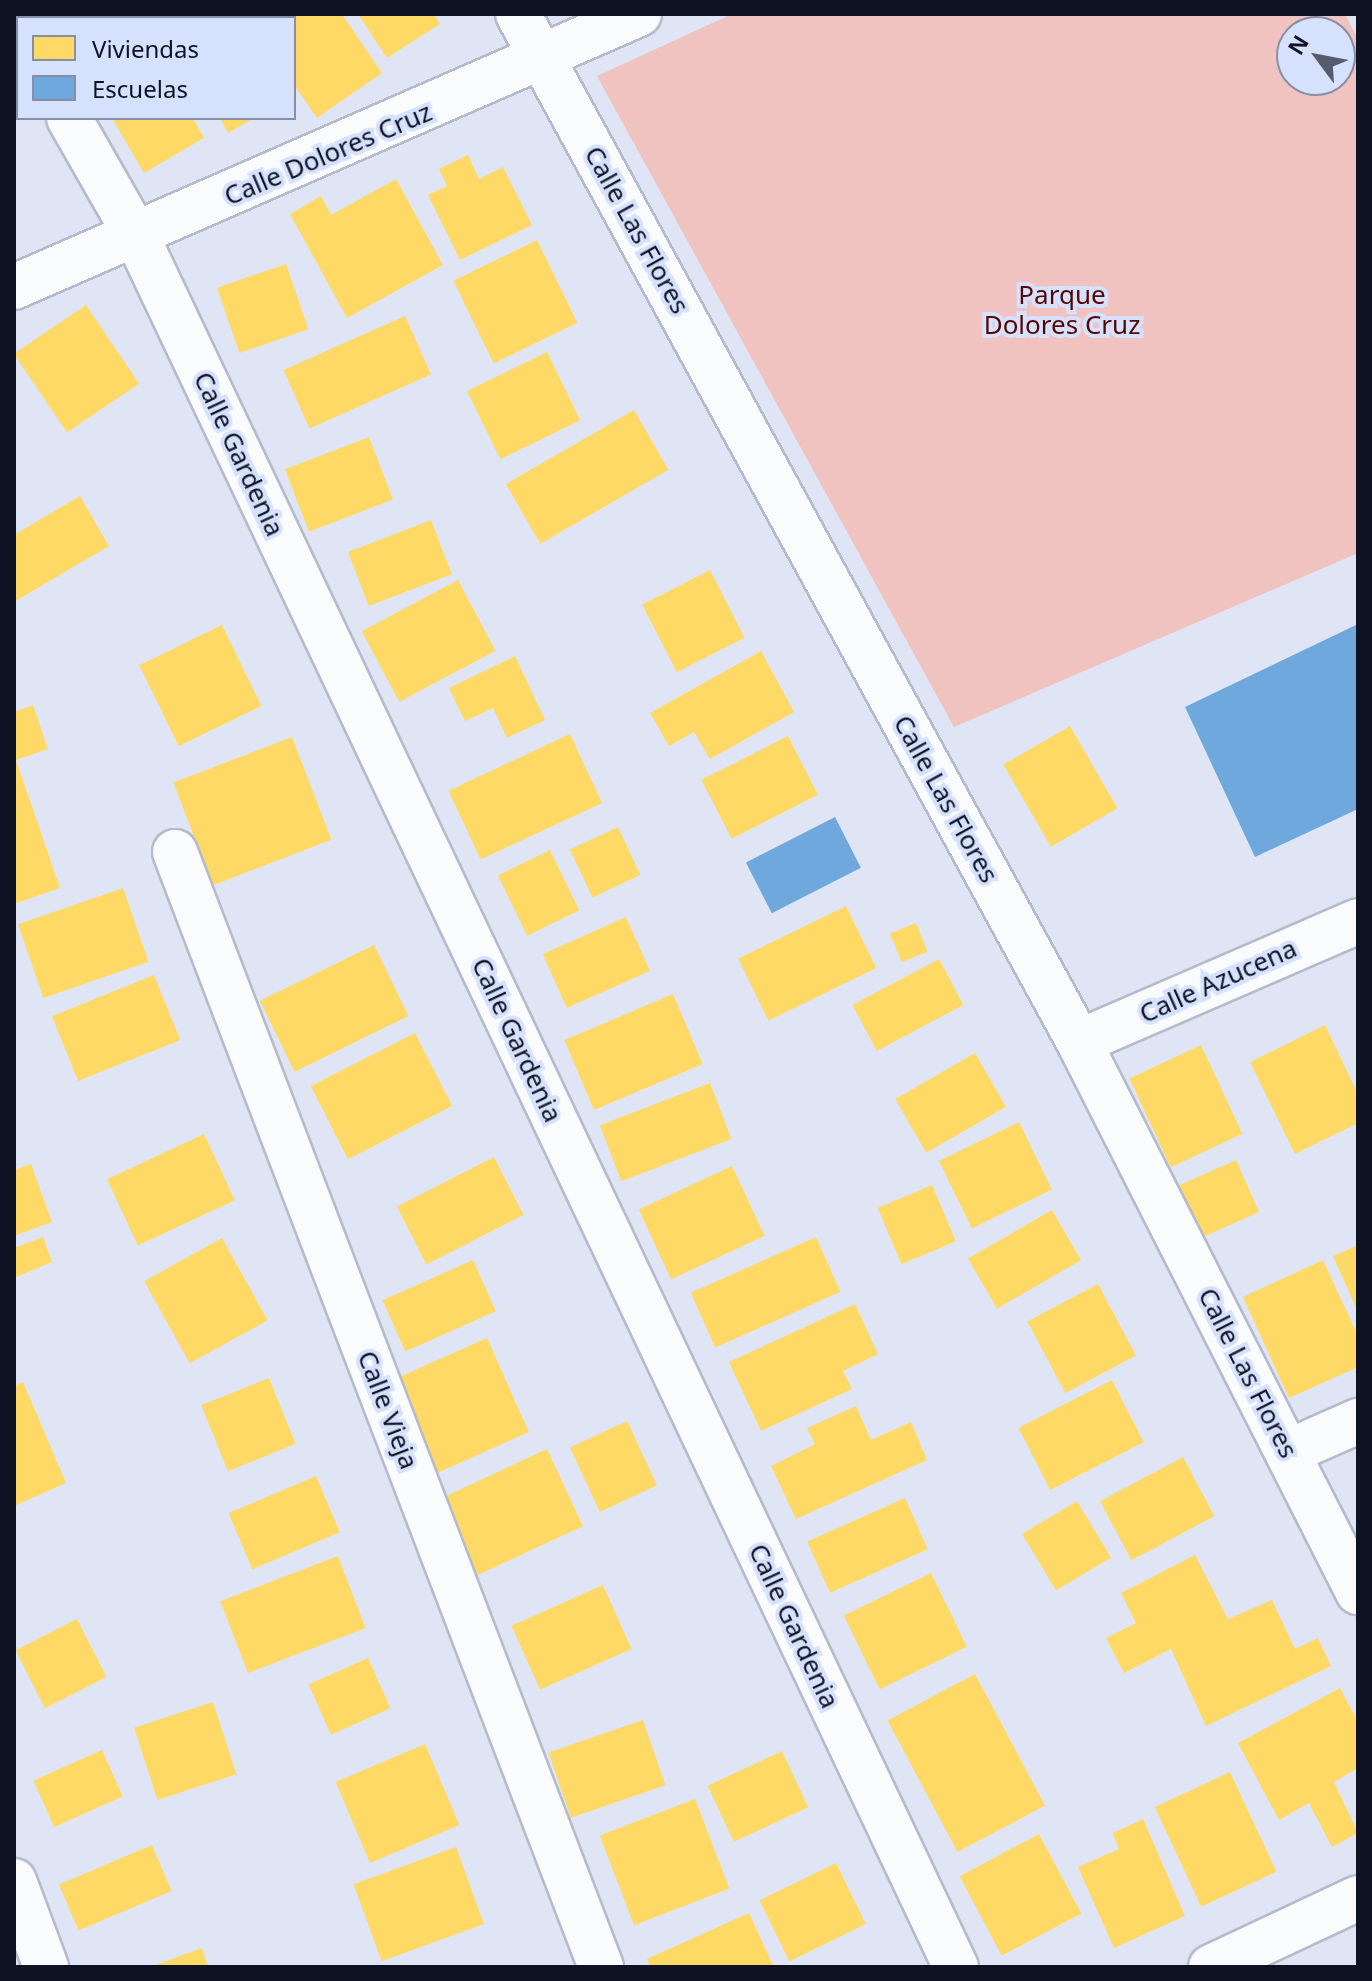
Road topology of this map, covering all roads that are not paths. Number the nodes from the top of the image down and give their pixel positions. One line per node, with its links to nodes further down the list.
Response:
1 (518, 14): 3 (street, Calle Las Flores)
2 (639, 14): 3 (street, Calle Dolores Cruz)
3 (544, 60): 5 (street, Calle Dolores Cruz); 9 (street, Calle Las Flores)
4 (70, 120): 5 (street, Calle Gardenia)
5 (137, 237): 6 (street, Calle Dolores Cruz); 17 (street, Calle Gardenia)
6 (14, 287)
7 (175, 852): 16 (street, Calle Vieja)
8 (1358, 921): 9 (street, Calle Azucena)
9 (1079, 1042): 11 (street, Calle Las Flores)
10 (1358, 1421): 11 (street)
11 (1288, 1452): 12 (street, Calle Las Flores)
12 (1358, 1592)
13 (14, 1881): 15 (street)
14 (1358, 1898): 18 (street)
15 (46, 1967)
16 (601, 1967)
17 (956, 1967)
18 (1211, 1967)

